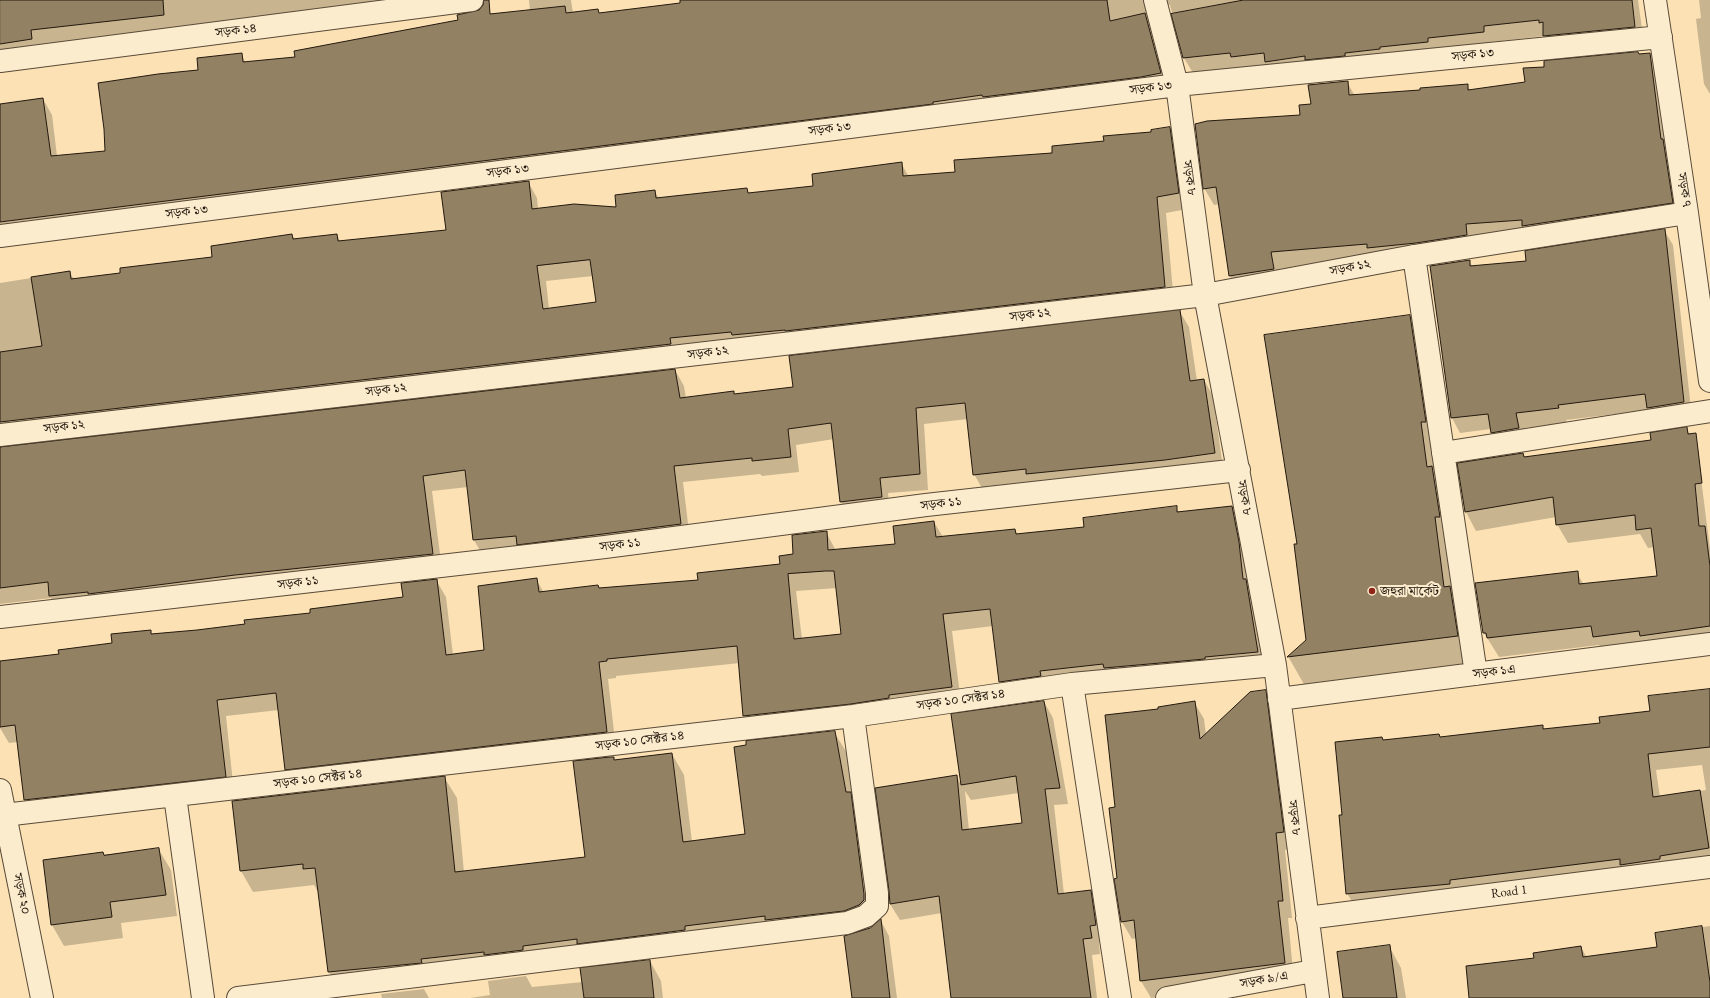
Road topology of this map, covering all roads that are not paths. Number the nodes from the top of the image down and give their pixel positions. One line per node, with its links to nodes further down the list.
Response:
1 (472, 0): 5 (street, সড়ক ১৪)
2 (1155, 0): 6 (street, সড়ক ৮)
3 (1655, 0): 4 (street, সড়ক ৭)
4 (1661, 37): 6 (street, সড়ক ১৩); 7 (street, সড়ক ৭)
5 (0, 61)
6 (1176, 85): 8 (street, সড়ক ১৩); 10 (street, সড়ক ৮)
7 (1687, 213): 9 (street, সড়ক ১২); 11 (street, সড়ক ৭)
8 (0, 236)
9 (1414, 256): 10 (street, সড়ক ১২); 14 (street)
10 (1205, 295): 13 (street, সড়ক ১২); 15 (street, সড়ক ৮)
11 (1710, 381)
12 (1710, 411): 14 (street)
13 (0, 434)
14 (1443, 453): 19 (street)
15 (1239, 470): 16 (street, সড়ক ১১); 18 (street, সড়ক ৮)
16 (0, 617)
17 (1710, 644): 19 (street, সড়ক ১এ)
18 (1275, 665): 20 (street, সড়ক ১০ সেক্টর ১৪); 21 (street, সড়ক ৮)
19 (1476, 674): 21 (street, সড়ক ১এ)
20 (1072, 684): 22 (street, সড়ক ১০ সেক্টর ১৪); 32 (street)
21 (1279, 699): 27 (street, সড়ক ৮)
22 (853, 716): 24 (street, সড়ক ১০ সেক্টর ১৪); 31 (street)
23 (0, 790): 25 (street, সড়ক ২০)
24 (175, 796): 25 (street, সড়ক ১০ সেক্টর ১৪); 30 (street)
25 (4, 815): 29 (street, সড়ক ২০)
26 (1710, 867): 27 (street, Road 1)
27 (1307, 918): 28 (street, সড়ক ৮)
28 (1313, 971): 33 (street, সড়ক ৯/এ); 34 (street, সড়ক ৮)
29 (42, 998)
30 (203, 998)
31 (238, 998)
32 (1120, 998)
33 (1167, 998)
34 (1318, 998)

